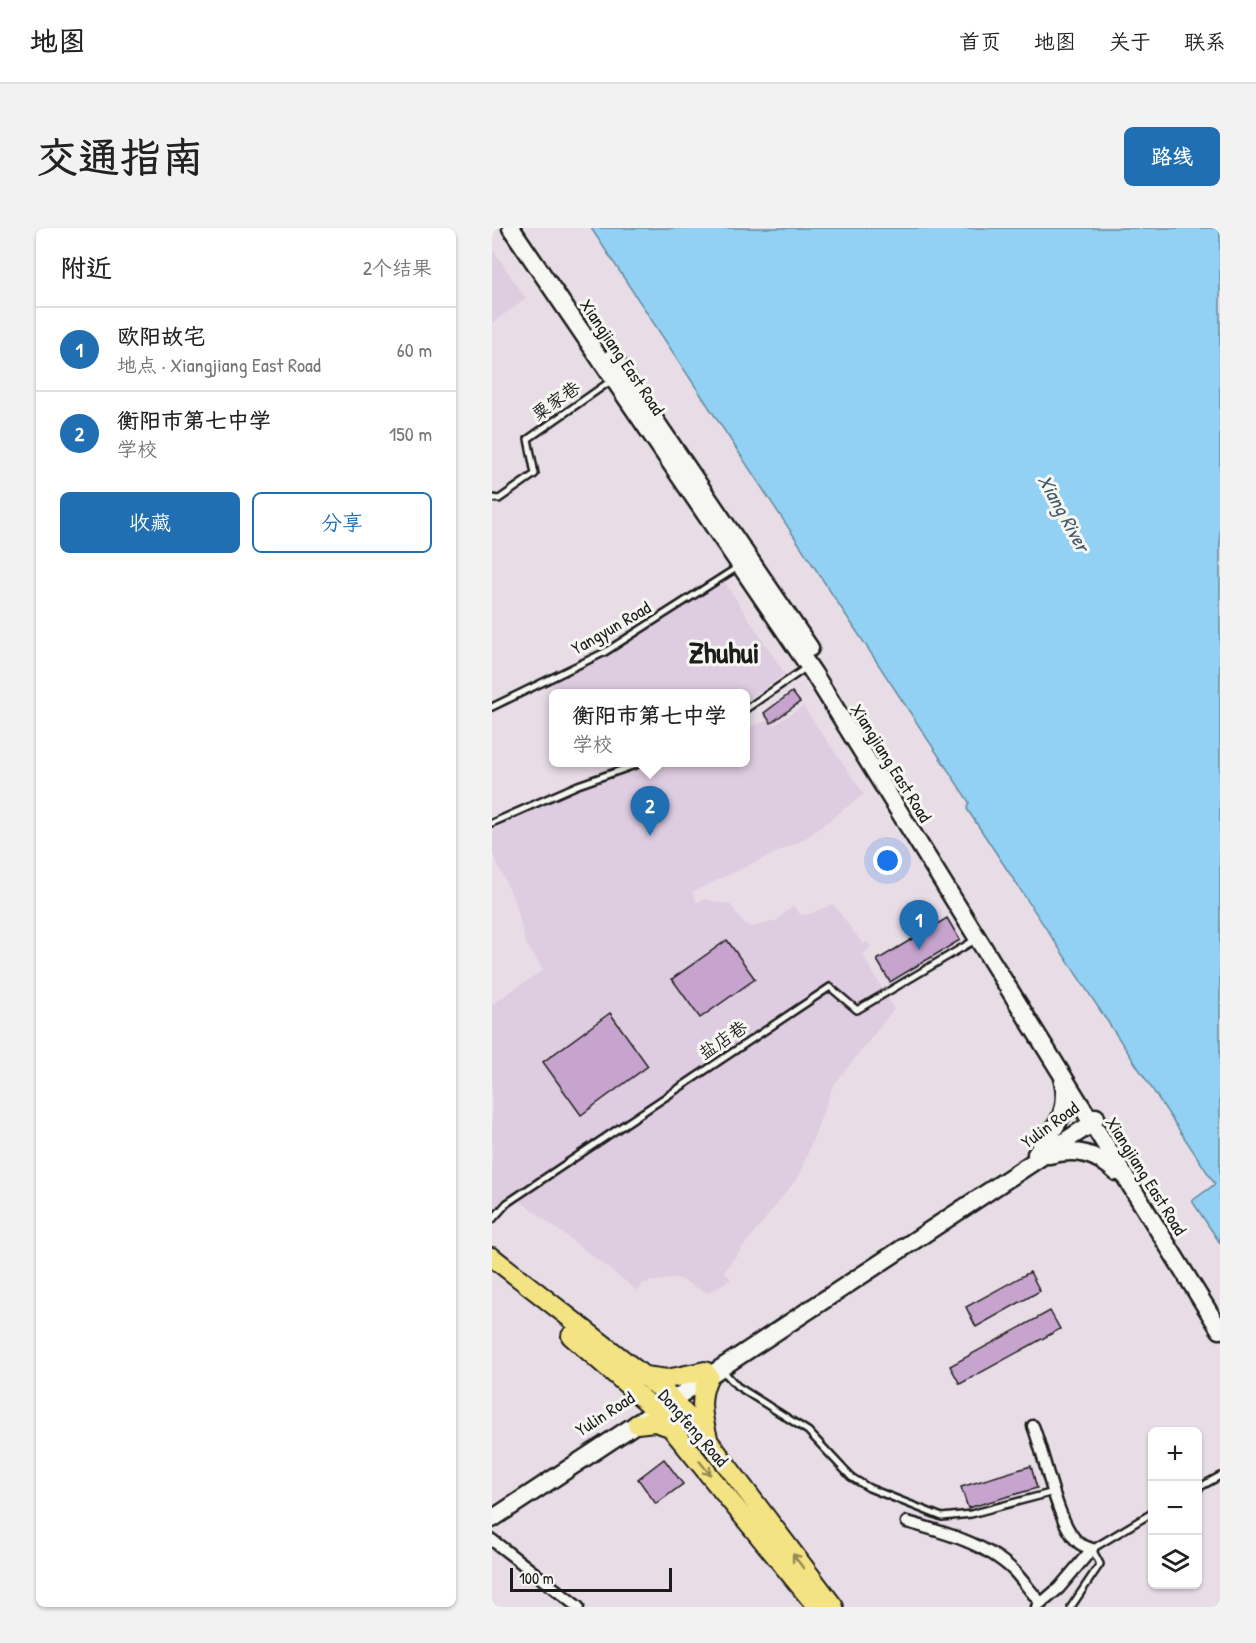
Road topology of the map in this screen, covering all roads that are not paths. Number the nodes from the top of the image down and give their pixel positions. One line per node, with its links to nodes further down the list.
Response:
1 (511, 228): 3 (main road, Xiangjiang East Road)
2 (523, 228): 13 (main road, Xiangjiang East Road)
3 (613, 379): 4 (lane, 粟家巷); 5 (main road, Xiangjiang East Road)
4 (492, 498)
5 (740, 566): 6 (main road, Xiangjiang East Road); 8 (lane, Yangyun Road)
6 (809, 666): 7 (lane); 11 (main road, Xiangjiang East Road)
7 (750, 706)
8 (492, 707)
9 (630, 767): 10 (lane)
10 (492, 823)
11 (977, 939): 12 (main road, Xiangjiang East Road); 16 (lane, 盐店巷)
12 (1061, 1076): 13 (main road, Xiangjiang East Road); 14 (main road)
13 (1091, 1120): 14 (main road, Yulin Road); 15 (main road, Xiangjiang East Road); 19 (main road, Xiangjiang East Road)
14 (1038, 1156): 15 (main road); 21 (main road, Yulin Road)
15 (1127, 1183): 20 (main road, Xiangjiang East Road)
16 (492, 1220)
17 (492, 1257): 22 (highway, Dongfeng Road)
18 (492, 1273): 22 (highway, Dongfeng Road)
19 (1220, 1316)
20 (1220, 1330)
21 (711, 1372): 22 (highway); 23 (main road, Yulin Road); 28 (highway); 31 (lane)
22 (636, 1381): 23 (highway, Dongfeng Road); 24 (highway, Dongfeng Road); 25 (highway)
23 (670, 1398): 24 (main road, Yulin Road); 28 (highway, Dongfeng Road)
24 (654, 1408): 25 (main road, Yulin Road); 27 (highway, Dongfeng Road)
25 (635, 1421): 27 (highway); 32 (main road, Yulin Road); 34 (main road, Yulin Road)
26 (1033, 1426): 31 (street)
27 (670, 1427): 40 (highway, Dongfeng Road, one-way to 40)
28 (709, 1443): 41 (highway, Dongfeng Road, one-way to 28)
29 (1220, 1476): 30 (lane)
30 (1202, 1485)
31 (1054, 1492): 37 (street)
32 (492, 1511)
33 (1148, 1515): 37 (lane)
34 (492, 1519)
35 (907, 1522): 38 (street)
36 (492, 1540): 39 (street)
37 (1092, 1549): 38 (street); 42 (lane)
38 (1039, 1605)
39 (578, 1607)
40 (817, 1607)
41 (834, 1607)
42 (1071, 1607)

